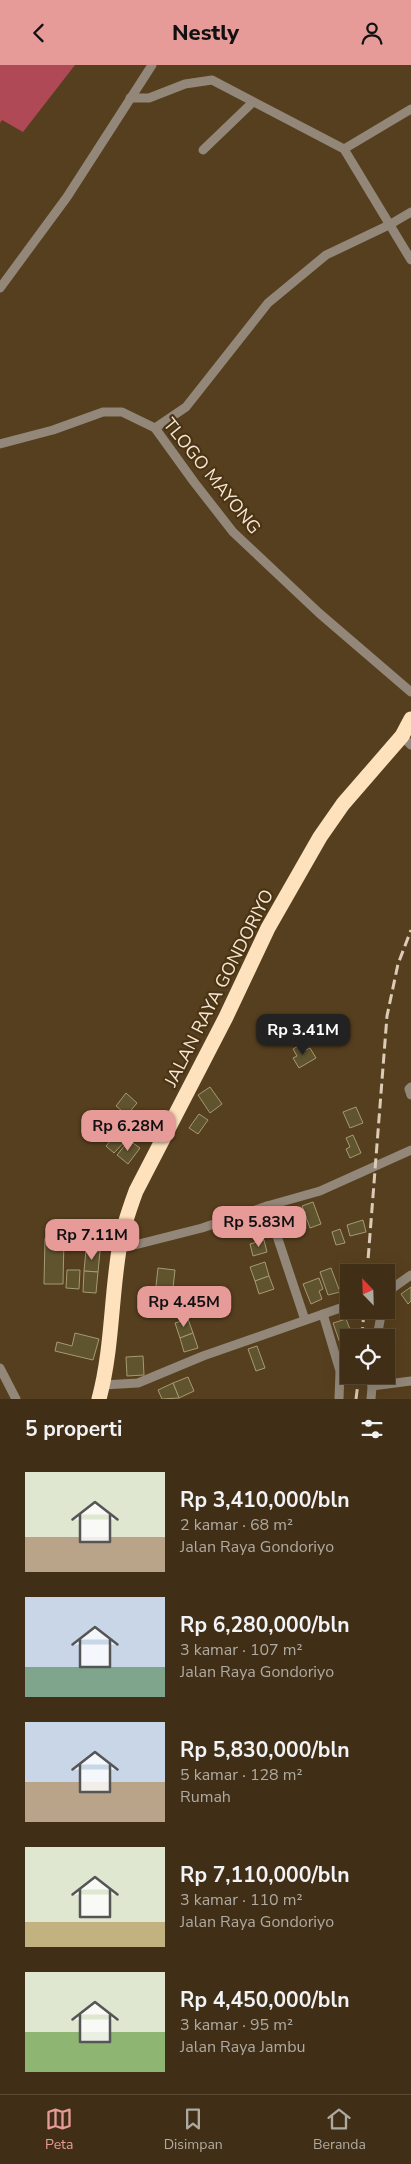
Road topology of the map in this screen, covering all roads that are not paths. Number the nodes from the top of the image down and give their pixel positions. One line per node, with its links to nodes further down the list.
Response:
1 (152, 65): 2 (street)
2 (130, 98): 3 (street); 10 (street)
3 (253, 102): 5 (street); 6 (street)
4 (411, 109): 5 (street)
5 (344, 149): 8 (street)
6 (203, 150)
7 (411, 212): 8 (street)
8 (389, 225): 9 (street); 11 (street)
9 (411, 260)
10 (0, 288)
11 (155, 428): 12 (street, TLOGO MAYONG); 13 (street, TLOGO MAYONG)
12 (0, 444)
13 (411, 692)
14 (411, 719): 15 (highway, JALAN RAYA GONDORIYO)
15 (406, 741): 20 (highway, JALAN RAYA GONDORIYO)
16 (411, 1087): 17 (street)
17 (411, 1095)
18 (411, 1150): 19 (street)
19 (267, 1206): 20 (street); 25 (street)
20 (119, 1249): 29 (highway, JALAN RAYA GONDORIYO)
21 (395, 1283): 22 (street)
22 (395, 1286)
23 (340, 1308): 24 (street)
24 (323, 1314): 25 (street); 31 (street)
25 (305, 1320): 29 (street)
26 (0, 1367): 30 (street)
27 (411, 1381): 28 (street)
28 (372, 1386): 32 (street)
29 (101, 1392)
30 (16, 1399)
31 (339, 1399)
32 (371, 1399)

